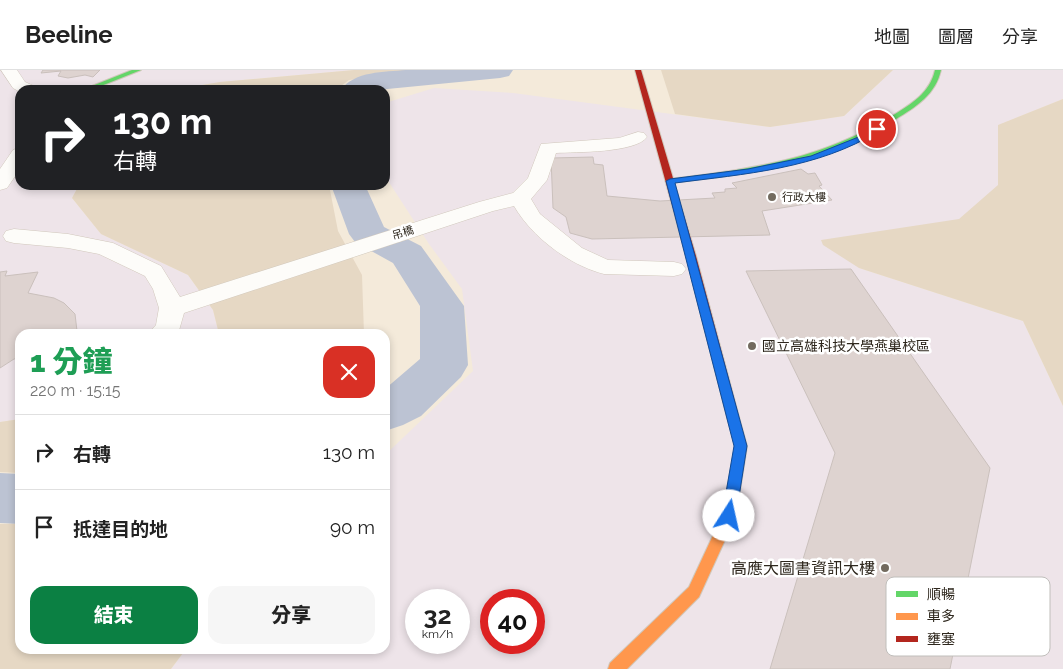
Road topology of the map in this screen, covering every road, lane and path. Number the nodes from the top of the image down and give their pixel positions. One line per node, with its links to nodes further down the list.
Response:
1 (9, 70): 5 (street)
2 (138, 70): 6 (street)
3 (938, 70): 9 (street)
4 (639, 75): 9 (street)
5 (19, 85)
6 (98, 85)
7 (638, 137): 11 (street)
8 (15, 162): 10 (street)
9 (670, 181): 16 (street)
10 (0, 184)
11 (520, 198): 13 (street); 14 (street, 吊橋)
12 (14, 236): 14 (street)
13 (674, 269)
14 (172, 308): 15 (street)
15 (168, 329)
16 (616, 669)

